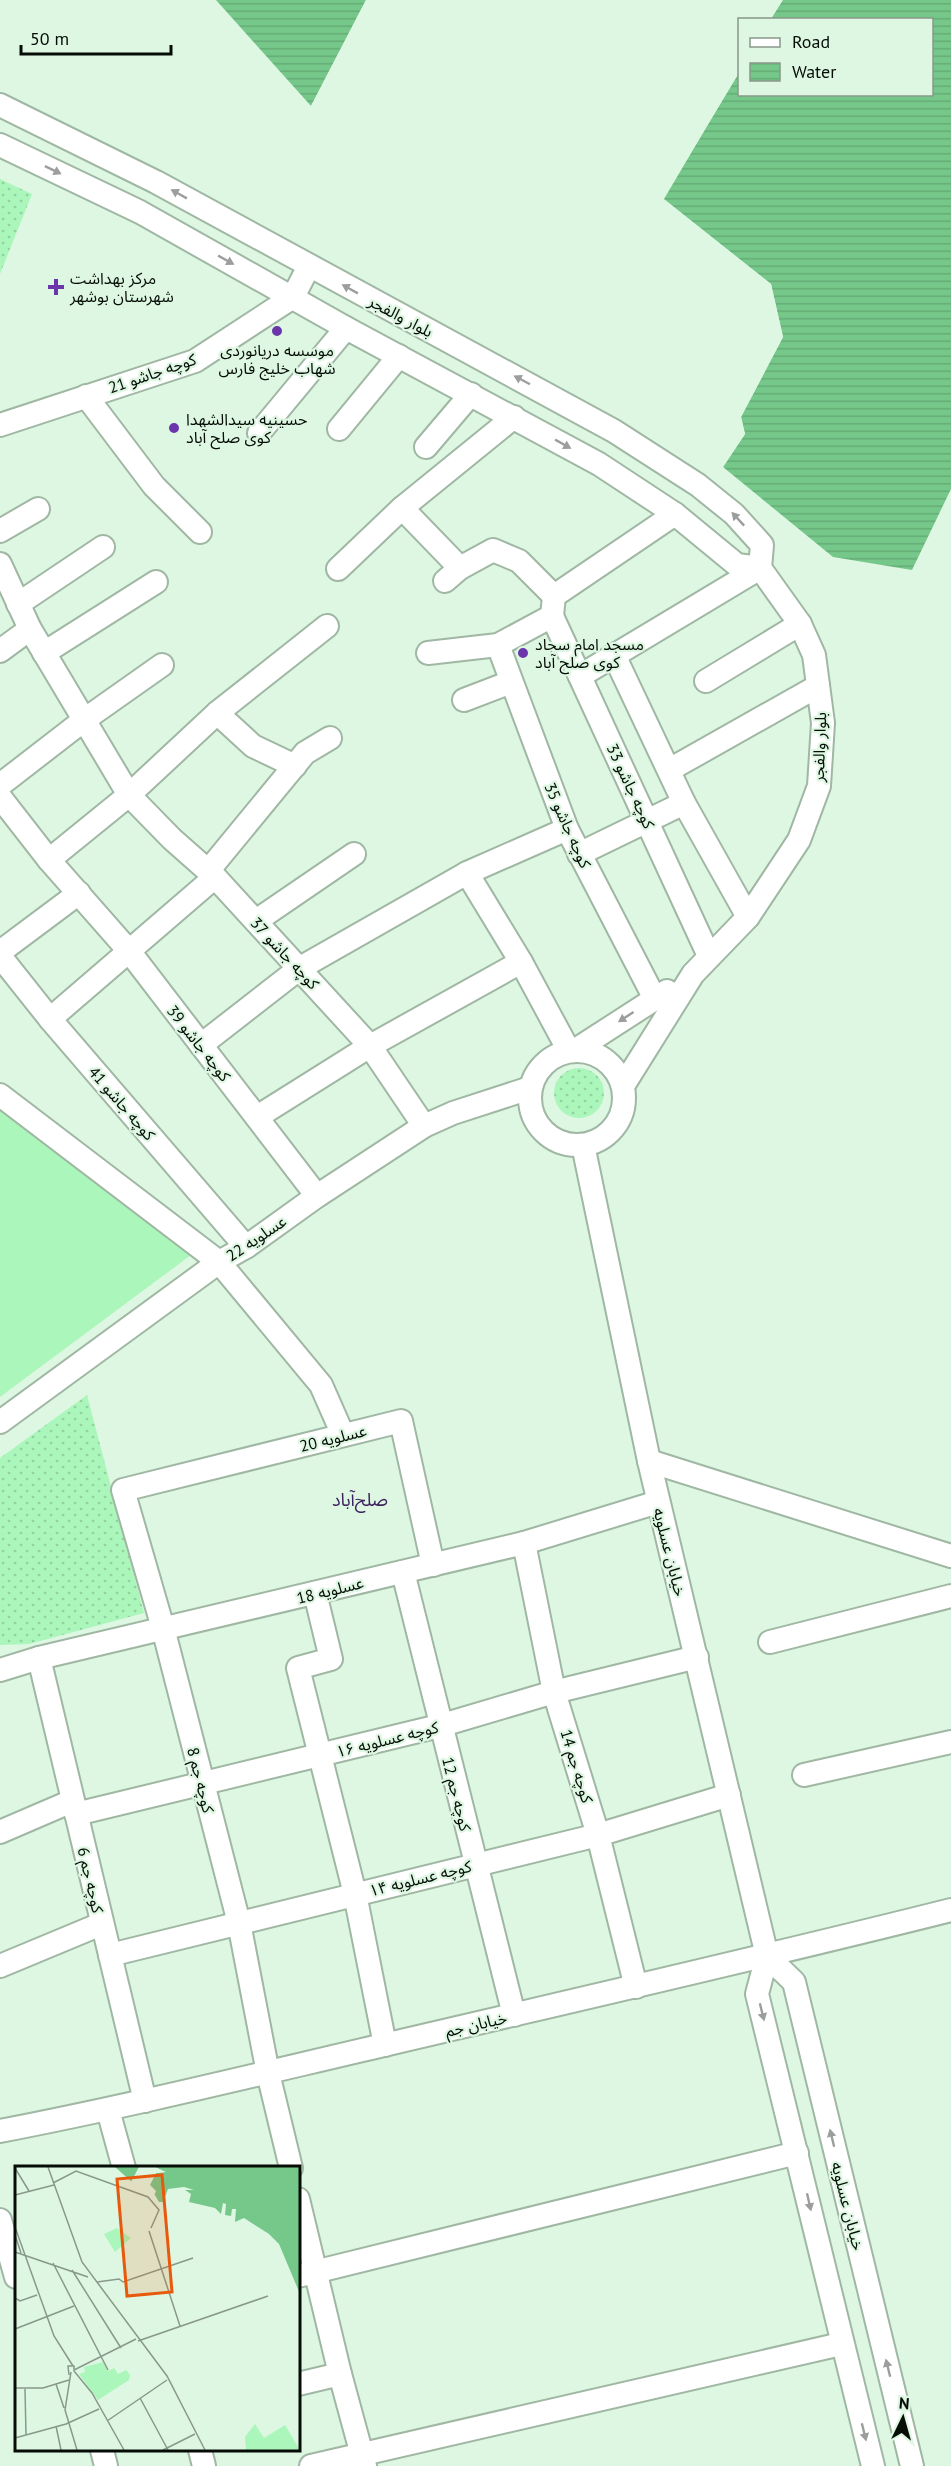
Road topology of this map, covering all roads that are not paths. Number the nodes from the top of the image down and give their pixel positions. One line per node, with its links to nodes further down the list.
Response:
1 (0, 105): 3 (street, بلوار والفجر, one-way to 1)
2 (0, 145): 4 (street, one-way to 4)
3 (309, 266): 4 (street); 6 (street, بلوار والفجر, one-way to 3)
4 (293, 297): 5 (street); 10 (street, کوچه جاشو 21)
5 (346, 328): 7 (street); 16 (street)
6 (460, 348): 8 (street); 11 (street, بلوار والفجر, one-way to 6)
7 (399, 356): 8 (street); 14 (street)
8 (443, 380): 9 (street)
9 (471, 394): 12 (street); 17 (street)
10 (86, 396): 13 (street, کوچه جاشو 21); 22 (street)
11 (556, 398): 15 (street); 25 (street, بلوار والفجر, one-way to 11)
12 (514, 417): 15 (street); 18 (street)
13 (0, 425)
14 (339, 429)
15 (536, 429): 20 (street, one-way to 20)
16 (259, 433)
17 (426, 447)
18 (402, 508): 26 (street); 29 (street, کوچه جاشو 33)
19 (38, 509): 21 (street)
20 (675, 514): 25 (street); 29 (street)
21 (0, 531)
22 (200, 532)
23 (103, 547): 28 (street)
24 (0, 564): 28 (street, کوچه جاشو 37)
25 (760, 568): 30 (street, بلوار والفجر); 37 (street)
26 (338, 569)
27 (156, 582): 36 (street)
28 (18, 604): 32 (street, کوچه جاشو 37)
29 (553, 606): 33 (street); 39 (street, کوچه جاشو 33)
30 (800, 624): 40 (street); 42 (street, بلوار والفجر)
31 (327, 626): 44 (street)
32 (30, 629): 34 (street); 36 (street, کوچه جاشو 37)
33 (498, 645): 35 (street); 41 (street, کوچه جاشو 35)
34 (0, 651)
35 (428, 652)
36 (44, 653): 45 (street, کوچه جاشو 37)
37 (614, 655): 39 (street); 46 (street)
38 (162, 665): 45 (street)
39 (580, 676): 48 (street, کوچه جاشو 33)
40 (706, 681)
41 (512, 682): 43 (street); 57 (street, کوچه جاشو 35)
42 (818, 686): 50 (street); 64 (street, بلوار والفجر)
43 (464, 700)
44 (217, 713): 49 (street); 52 (street)
45 (84, 720): 51 (street); 52 (street, کوچه جاشو 37)
46 (650, 735): 48 (street); 50 (street)
47 (330, 738): 49 (street)
48 (615, 753): 56 (street, کوچه جاشو 33)
49 (295, 765): 62 (street)
50 (669, 770): 54 (street)
51 (0, 785)
52 (129, 795): 60 (street); 62 (street, کوچه جاشو 37)
53 (0, 797): 55 (street, کوچه جاشو 39)
54 (684, 803): 56 (street); 64 (street)
55 (7, 821): 60 (street, کوچه جاشو 39)
56 (647, 821): 59 (street); 68 (street, کوچه جاشو 33)
57 (567, 829): 59 (street, کوچه جاشو 35); 61 (street)
58 (354, 854): 65 (street)
59 (579, 854): 72 (street, کوچه جاشو 35)
60 (49, 860): 63 (street, کوچه جاشو 39)
61 (467, 873): 69 (street); 70 (street)
62 (211, 874): 65 (street, کوچه جاشو 37); 66 (street)
63 (79, 893): 66 (street, کوچه جاشو 39); 67 (street)
64 (748, 916): 68 (street, بلوار والفجر)
65 (256, 921): 70 (street, کوچه جاشو 37)
66 (129, 951): 73 (street); 74 (street, کوچه جاشو 39)
67 (0, 954): 73 (street, کوچه جاشو 41)
68 (709, 956): 71 (street, بلوار والفجر)
69 (521, 963): 75 (street); 76 (street)
70 (300, 968): 74 (street); 75 (street, کوچه جاشو 37)
71 (693, 974): 72 (street); 77 (street)
72 (655, 999): 76 (street, one-way to 76)
73 (50, 1019): 84 (street, کوچه جاشو 41)
74 (201, 1045): 80 (street, کوچه جاشو 39)
75 (370, 1046): 80 (street); 81 (street, کوچه جاشو 37)
76 (572, 1051): 77 (street); 78 (street)
77 (623, 1086): 82 (street)
78 (530, 1088): 81 (street, عسلویه 22); 82 (street)
79 (0, 1095): 85 (street)
80 (256, 1117): 83 (street, کوچه جاشو 39)
81 (424, 1126): 83 (street, عسلویه 22)
82 (583, 1145): 88 (street, خیابان عسلویه)
83 (317, 1196): 84 (street, عسلویه 22)
84 (246, 1247): 85 (street, عسلویه 22)
85 (219, 1262): 86 (street, عسلویه 22); 87 (street)
86 (0, 1422)
87 (343, 1435): 89 (street, عسلویه 20); 93 (street, عسلویه 20)
88 (649, 1461): 90 (street, خیابان عسلویه); 92 (street)
89 (123, 1490): 97 (street, کوچه جم 8)
90 (658, 1502): 91 (street, عسلویه 18); 99 (street, خیابان عسلویه)
91 (524, 1543): 93 (street, عسلویه 18); 102 (street, کوچه جم 14)
92 (951, 1556)
93 (433, 1564): 94 (street, عسلویه 18)
94 (403, 1572): 95 (street, عسلویه 18); 103 (street, کوچه جم 12)
95 (315, 1593): 97 (street, عسلویه 18); 105 (street)
96 (951, 1596): 98 (street)
97 (163, 1628): 100 (street, عسلویه 18); 107 (street, کوچه جم 8)
98 (770, 1642)
99 (697, 1657): 102 (street, کوچه عسلویه ۱۶); 108 (street, خیابان عسلویه)
100 (39, 1658): 101 (street, عسلویه 18); 109 (street, کوچه جم 6)
101 (0, 1670)
102 (554, 1692): 103 (street, کوچه عسلویه ۱۶); 111 (street, کوچه جم 14)
103 (440, 1726): 105 (street, کوچه عسلویه ۱۶); 112 (street, کوچه جم 12)
104 (951, 1742): 106 (street)
105 (319, 1755): 107 (street, کوچه عسلویه ۱۶); 113 (street)
106 (804, 1775)
107 (202, 1784): 109 (street, کوچه عسلویه ۱۶); 115 (street, کوچه جم 8)
108 (729, 1795): 111 (street, کوچه عسلویه ۱۴); 118 (street, خیابان عسلویه)
109 (74, 1808): 110 (street, کوچه عسلویه ۱۶); 116 (street, کوچه جم 6)
110 (0, 1832)
111 (598, 1835): 112 (street, کوچه عسلویه ۱۴); 120 (street, کوچه جم 14)
112 (475, 1865): 113 (street, کوچه عسلویه ۱۴); 121 (street, کوچه جم 12)
113 (355, 1894): 115 (street, کوچه عسلویه ۱۴); 122 (street)
114 (951, 1910): 118 (street, خیابان جم)
115 (239, 1923): 117 (street, کوچه عسلویه ۱۴); 123 (street, کوچه جم 8)
116 (101, 1924): 117 (street, کوچه جم 6); 119 (street)
117 (110, 1955): 124 (street, کوچه جم 6)
118 (767, 1956): 120 (street, خیابان جم); 127 (street, خیابان عسلویه, one-way to 127); 144 (street, خیابان عسلویه, one-way to 118)
119 (0, 1966)
120 (636, 1986): 121 (street, خیابان جم)
121 (514, 2015): 122 (street, خیابان جم)
122 (385, 2045): 123 (street, خیابان جم)
123 (268, 2073): 124 (street, خیابان جم); 129 (street, کوچه جم 8)
124 (145, 2101): 125 (street, خیابان جم)
125 (108, 2110): 126 (street, خیابان جم); 128 (street)
126 (0, 2131)
127 (797, 2153): 133 (street); 134 (street, خیابان عسلویه, one-way to 134)
128 (123, 2166)
129 (291, 2166)
130 (300, 2216): 133 (street)
131 (0, 2220): 132 (street)
132 (15, 2273)
133 (307, 2274): 135 (street)
134 (842, 2344): 139 (street); 143 (street, خیابان عسلویه, one-way to 143)
135 (340, 2374): 136 (street); 139 (street)
136 (300, 2384)
137 (102, 2451): 140 (street)
138 (200, 2451): 141 (street)
139 (364, 2460): 142 (street)
140 (106, 2466)
141 (204, 2466)
142 (311, 2466)
143 (873, 2466)
144 (912, 2466)

